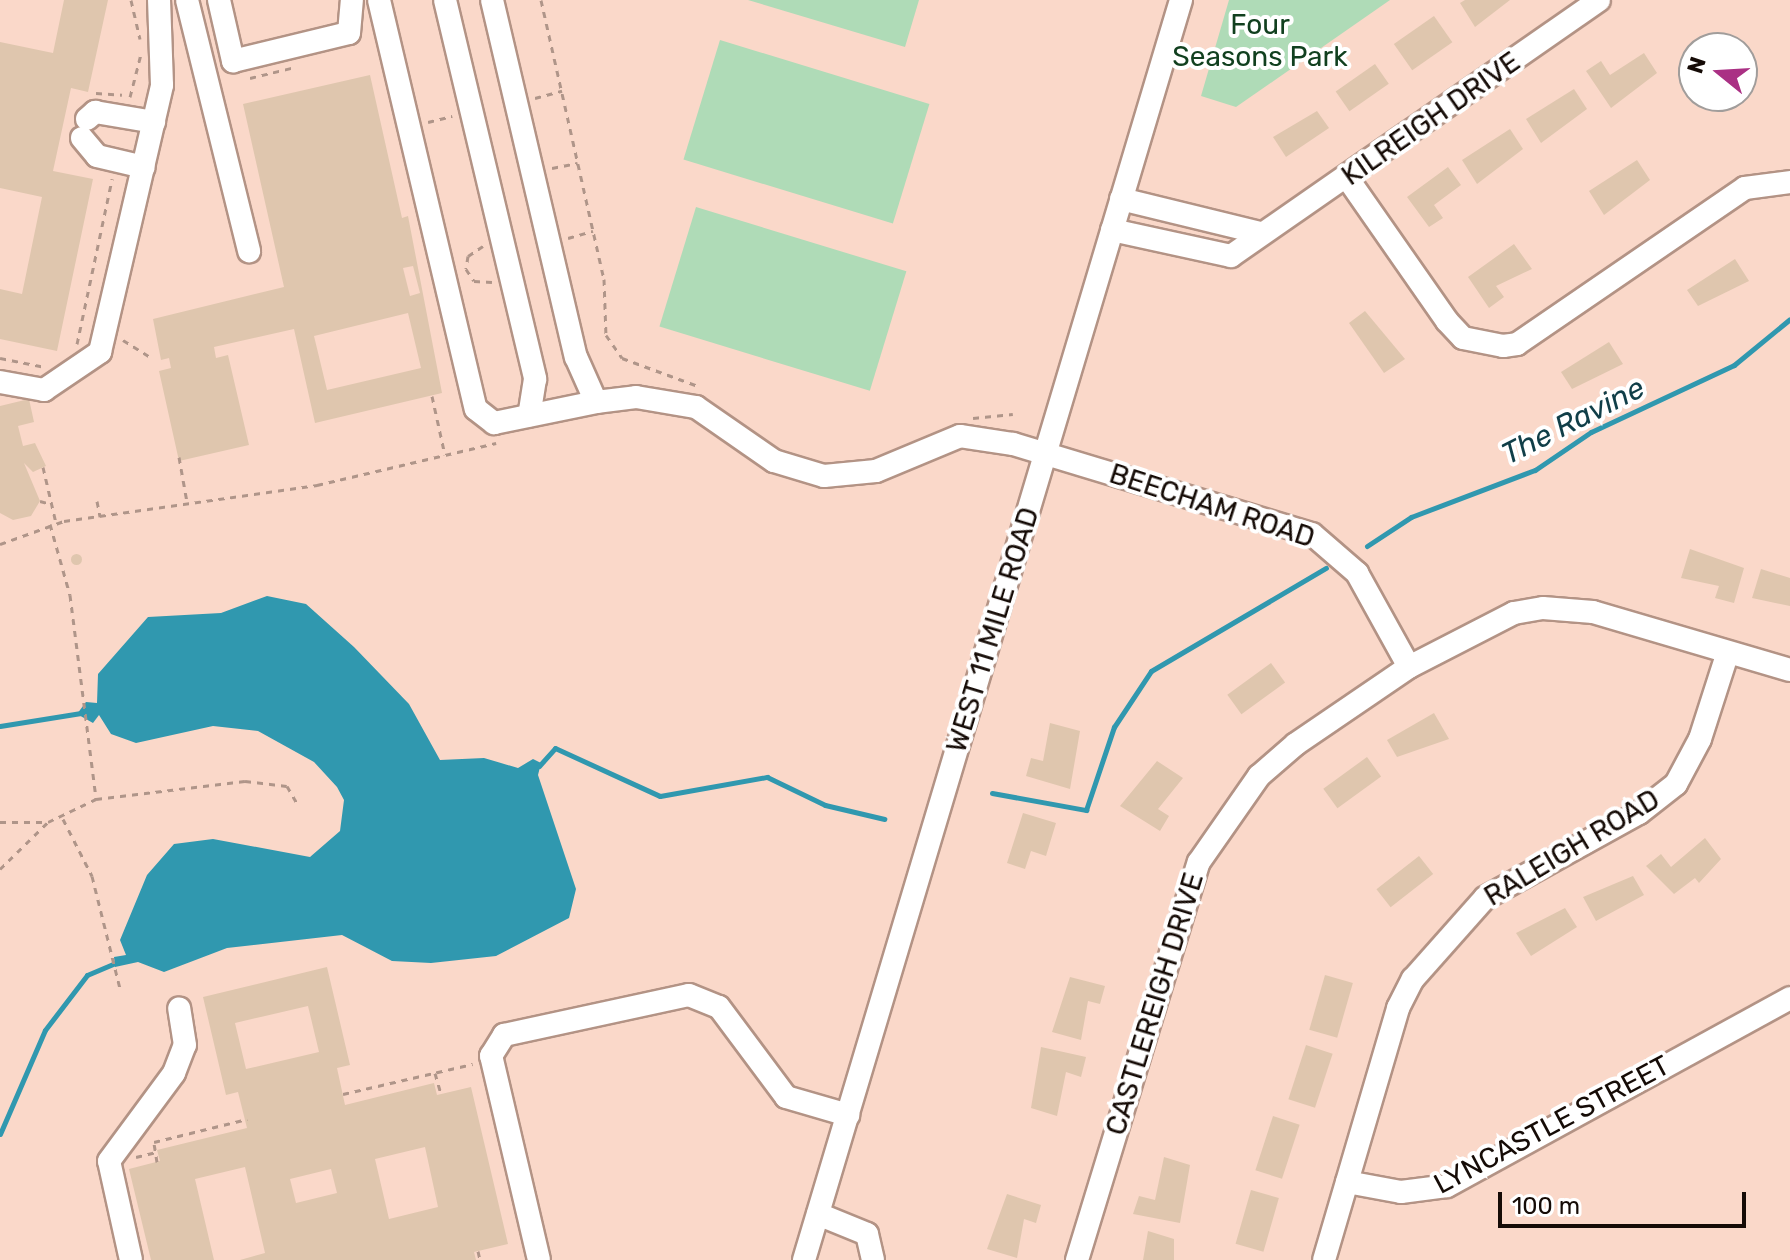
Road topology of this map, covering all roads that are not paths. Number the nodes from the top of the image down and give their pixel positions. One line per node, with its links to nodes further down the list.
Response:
1 (160, 0): 10 (street)
2 (187, 0): 17 (street)
3 (219, 0): 4 (street)
4 (352, 0)
5 (379, 0): 20 (street, BEECHAM ROAD)
6 (445, 0): 20 (street)
7 (492, 0): 19 (street)
8 (1181, 0): 14 (street, WEST 11 MILE ROAD)
9 (1599, 0): 12 (street, KILREIGH DRIVE)
10 (154, 122): 11 (street); 11 (street)
11 (144, 167): 18 (street)
12 (1348, 179): 13 (street); 16 (street, KILREIGH DRIVE)
13 (1790, 182)
14 (1121, 199): 15 (street, WEST 11 MILE ROAD); 16 (street)
15 (1112, 230): 16 (street, KILREIGH DRIVE); 21 (street, WEST 11 MILE ROAD)
16 (1260, 233)
17 (249, 251)
18 (0, 382)
19 (596, 402): 20 (street, BEECHAM ROAD); 21 (street, BEECHAM ROAD)
20 (529, 416)
21 (1045, 454): 23 (street, BEECHAM ROAD); 27 (street, WEST 11 MILE ROAD)
22 (1728, 652): 23 (street, CASTLEREIGH DRIVE); 24 (street, CASTLEREIGH DRIVE); 28 (street, RALEIGH ROAD)
23 (1409, 667): 34 (street, CASTLEREIGH DRIVE)
24 (1790, 670)
25 (1790, 998): 28 (street, LYNCASTLE STREET)
26 (179, 1008): 30 (street)
27 (848, 1115): 29 (street, WEST 11 MILE ROAD); 31 (street)
28 (1347, 1182): 35 (street, RALEIGH ROAD)
29 (818, 1214): 32 (street, WEST 11 MILE ROAD); 33 (street)
30 (131, 1260)
31 (539, 1260)
32 (804, 1260)
33 (873, 1260)
34 (1077, 1260)
35 (1324, 1260)

